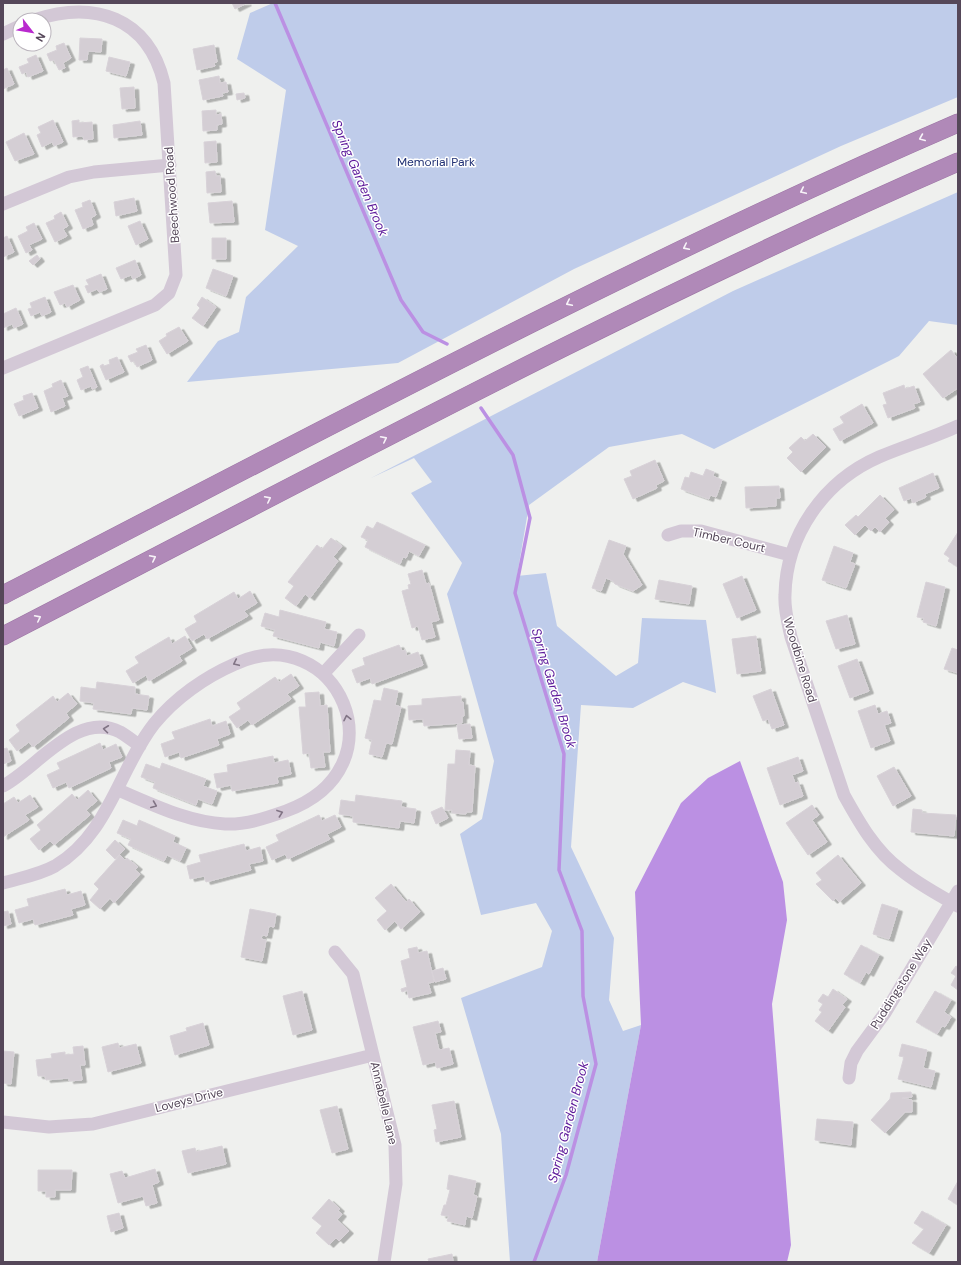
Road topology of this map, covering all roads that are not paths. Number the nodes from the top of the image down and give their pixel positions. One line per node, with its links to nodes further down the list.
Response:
1 (52, 13): 4 (street, Beechwood Road)
2 (958, 123): 10 (highway, one-way to 10)
3 (958, 162): 12 (highway, one-way to 3)
4 (170, 165): 5 (street); 6 (street, Beechwood Road)
5 (3, 204)
6 (3, 368)
7 (958, 426): 9 (street, Woodbine Road)
8 (668, 535): 9 (street, Timber Court)
9 (790, 555): 18 (street, Woodbine Road)
10 (3, 594)
11 (359, 635): 13 (street)
12 (3, 636)
13 (323, 674): 14 (street, one-way to 14); 16 (street, one-way to 13)
14 (140, 746): 15 (street, one-way to 15); 16 (street)
15 (3, 786)
16 (118, 790): 17 (street)
17 (3, 883)
18 (956, 900): 21 (street, Puddingstone Way)
19 (335, 952): 20 (street, Annabelle Lane)
20 (373, 1055): 22 (street, Loveys Drive); 23 (street, Annabelle Lane)
21 (849, 1078)
22 (3, 1122)
23 (384, 1262)

